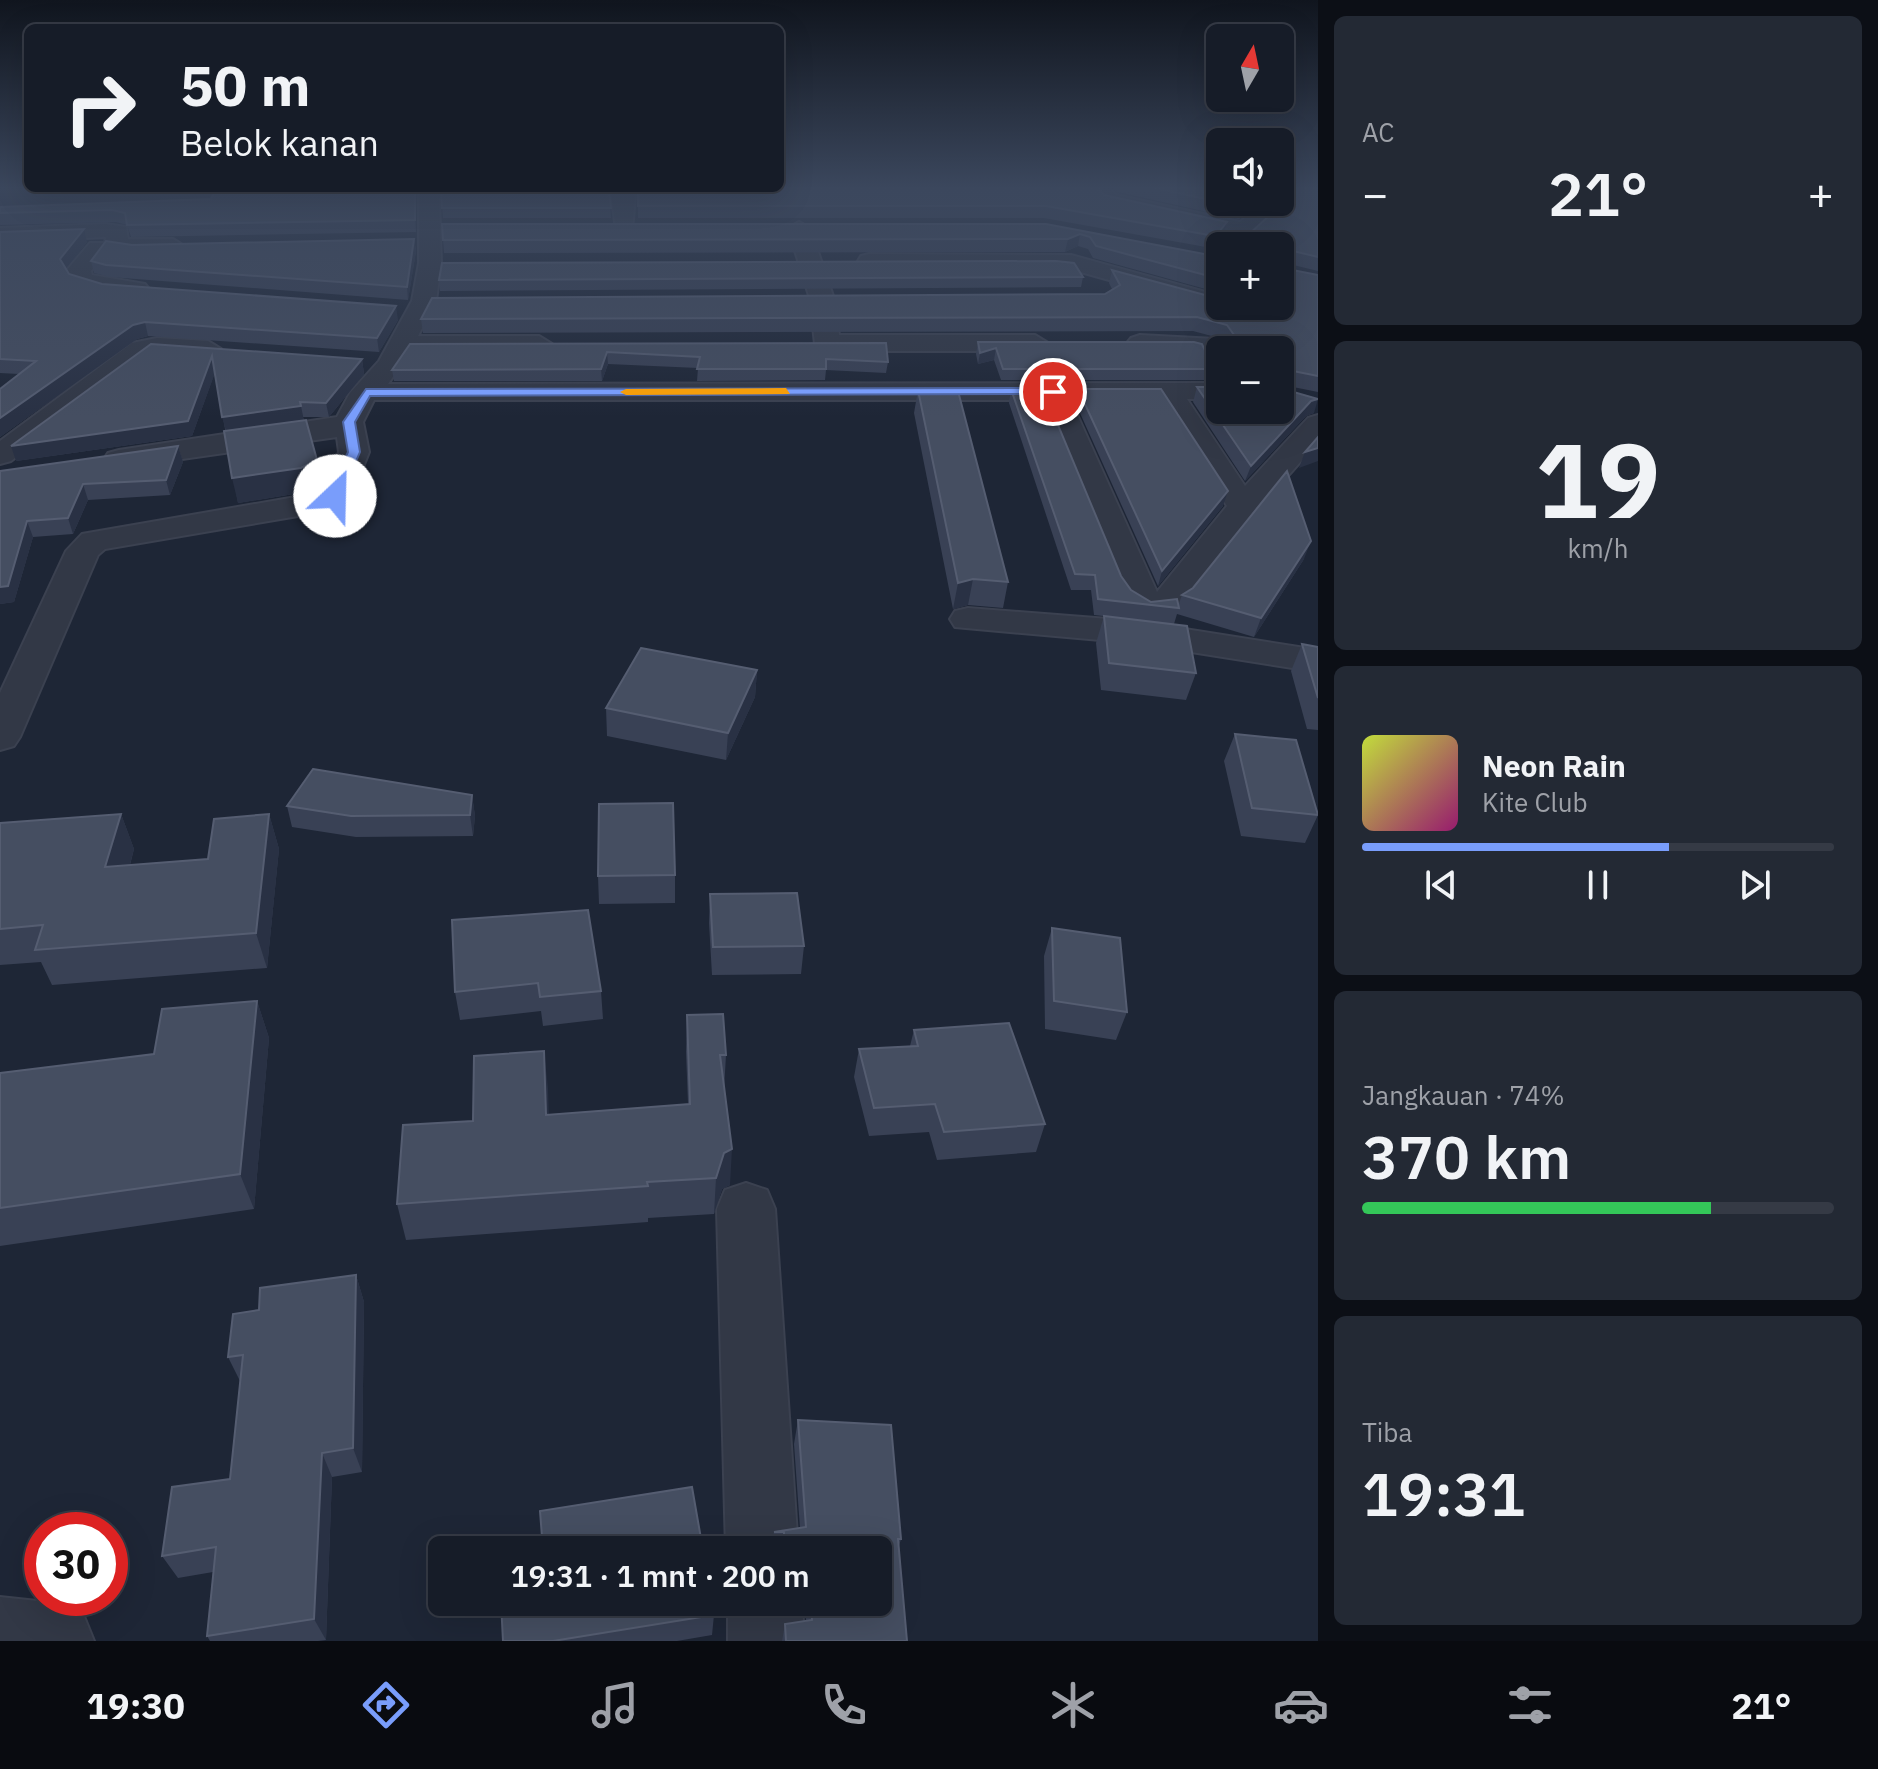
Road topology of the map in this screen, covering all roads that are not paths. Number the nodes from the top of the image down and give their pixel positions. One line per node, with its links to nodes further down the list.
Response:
1 (87, 264): 6 (street)
2 (426, 264): 13 (street)
3 (801, 264): 9 (street)
4 (1053, 264): 5 (street)
5 (1081, 265): 7 (street); 12 (street)
6 (154, 291)
7 (1102, 295)
8 (790, 299): 9 (street)
9 (822, 299): 10 (street); 16 (street)
10 (853, 299)
11 (456, 300): 13 (street)
12 (1206, 300)
13 (422, 306): 14 (street); 22 (street)
14 (388, 308)
15 (795, 343): 16 (street)
16 (826, 343): 17 (street); 25 (street)
17 (1065, 343)
18 (1112, 343): 20 (street)
19 (559, 344): 22 (street)
20 (1206, 344)
21 (238, 352): 30 (street)
22 (396, 354): 23 (street); 28 (street)
23 (360, 362)
24 (1206, 391): 27 (street)
25 (837, 392): 26 (street); 28 (street)
26 (1053, 392): 27 (street); 35 (street)
27 (1168, 392): 34 (street)
28 (359, 405): 31 (street); 38 (street)
29 (1314, 409): 34 (street)
30 (0, 455)
31 (92, 463)
32 (31, 471): 33 (street)
33 (0, 475)
34 (1243, 507): 35 (street)
35 (1141, 618): 36 (street); 37 (street)
36 (968, 619)
37 (1318, 661)
38 (0, 737)
39 (746, 1209): 40 (street)
40 (761, 1536)
41 (765, 1616): 44 (street)
42 (0, 1634): 43 (street)
43 (56, 1641)
44 (766, 1641)

